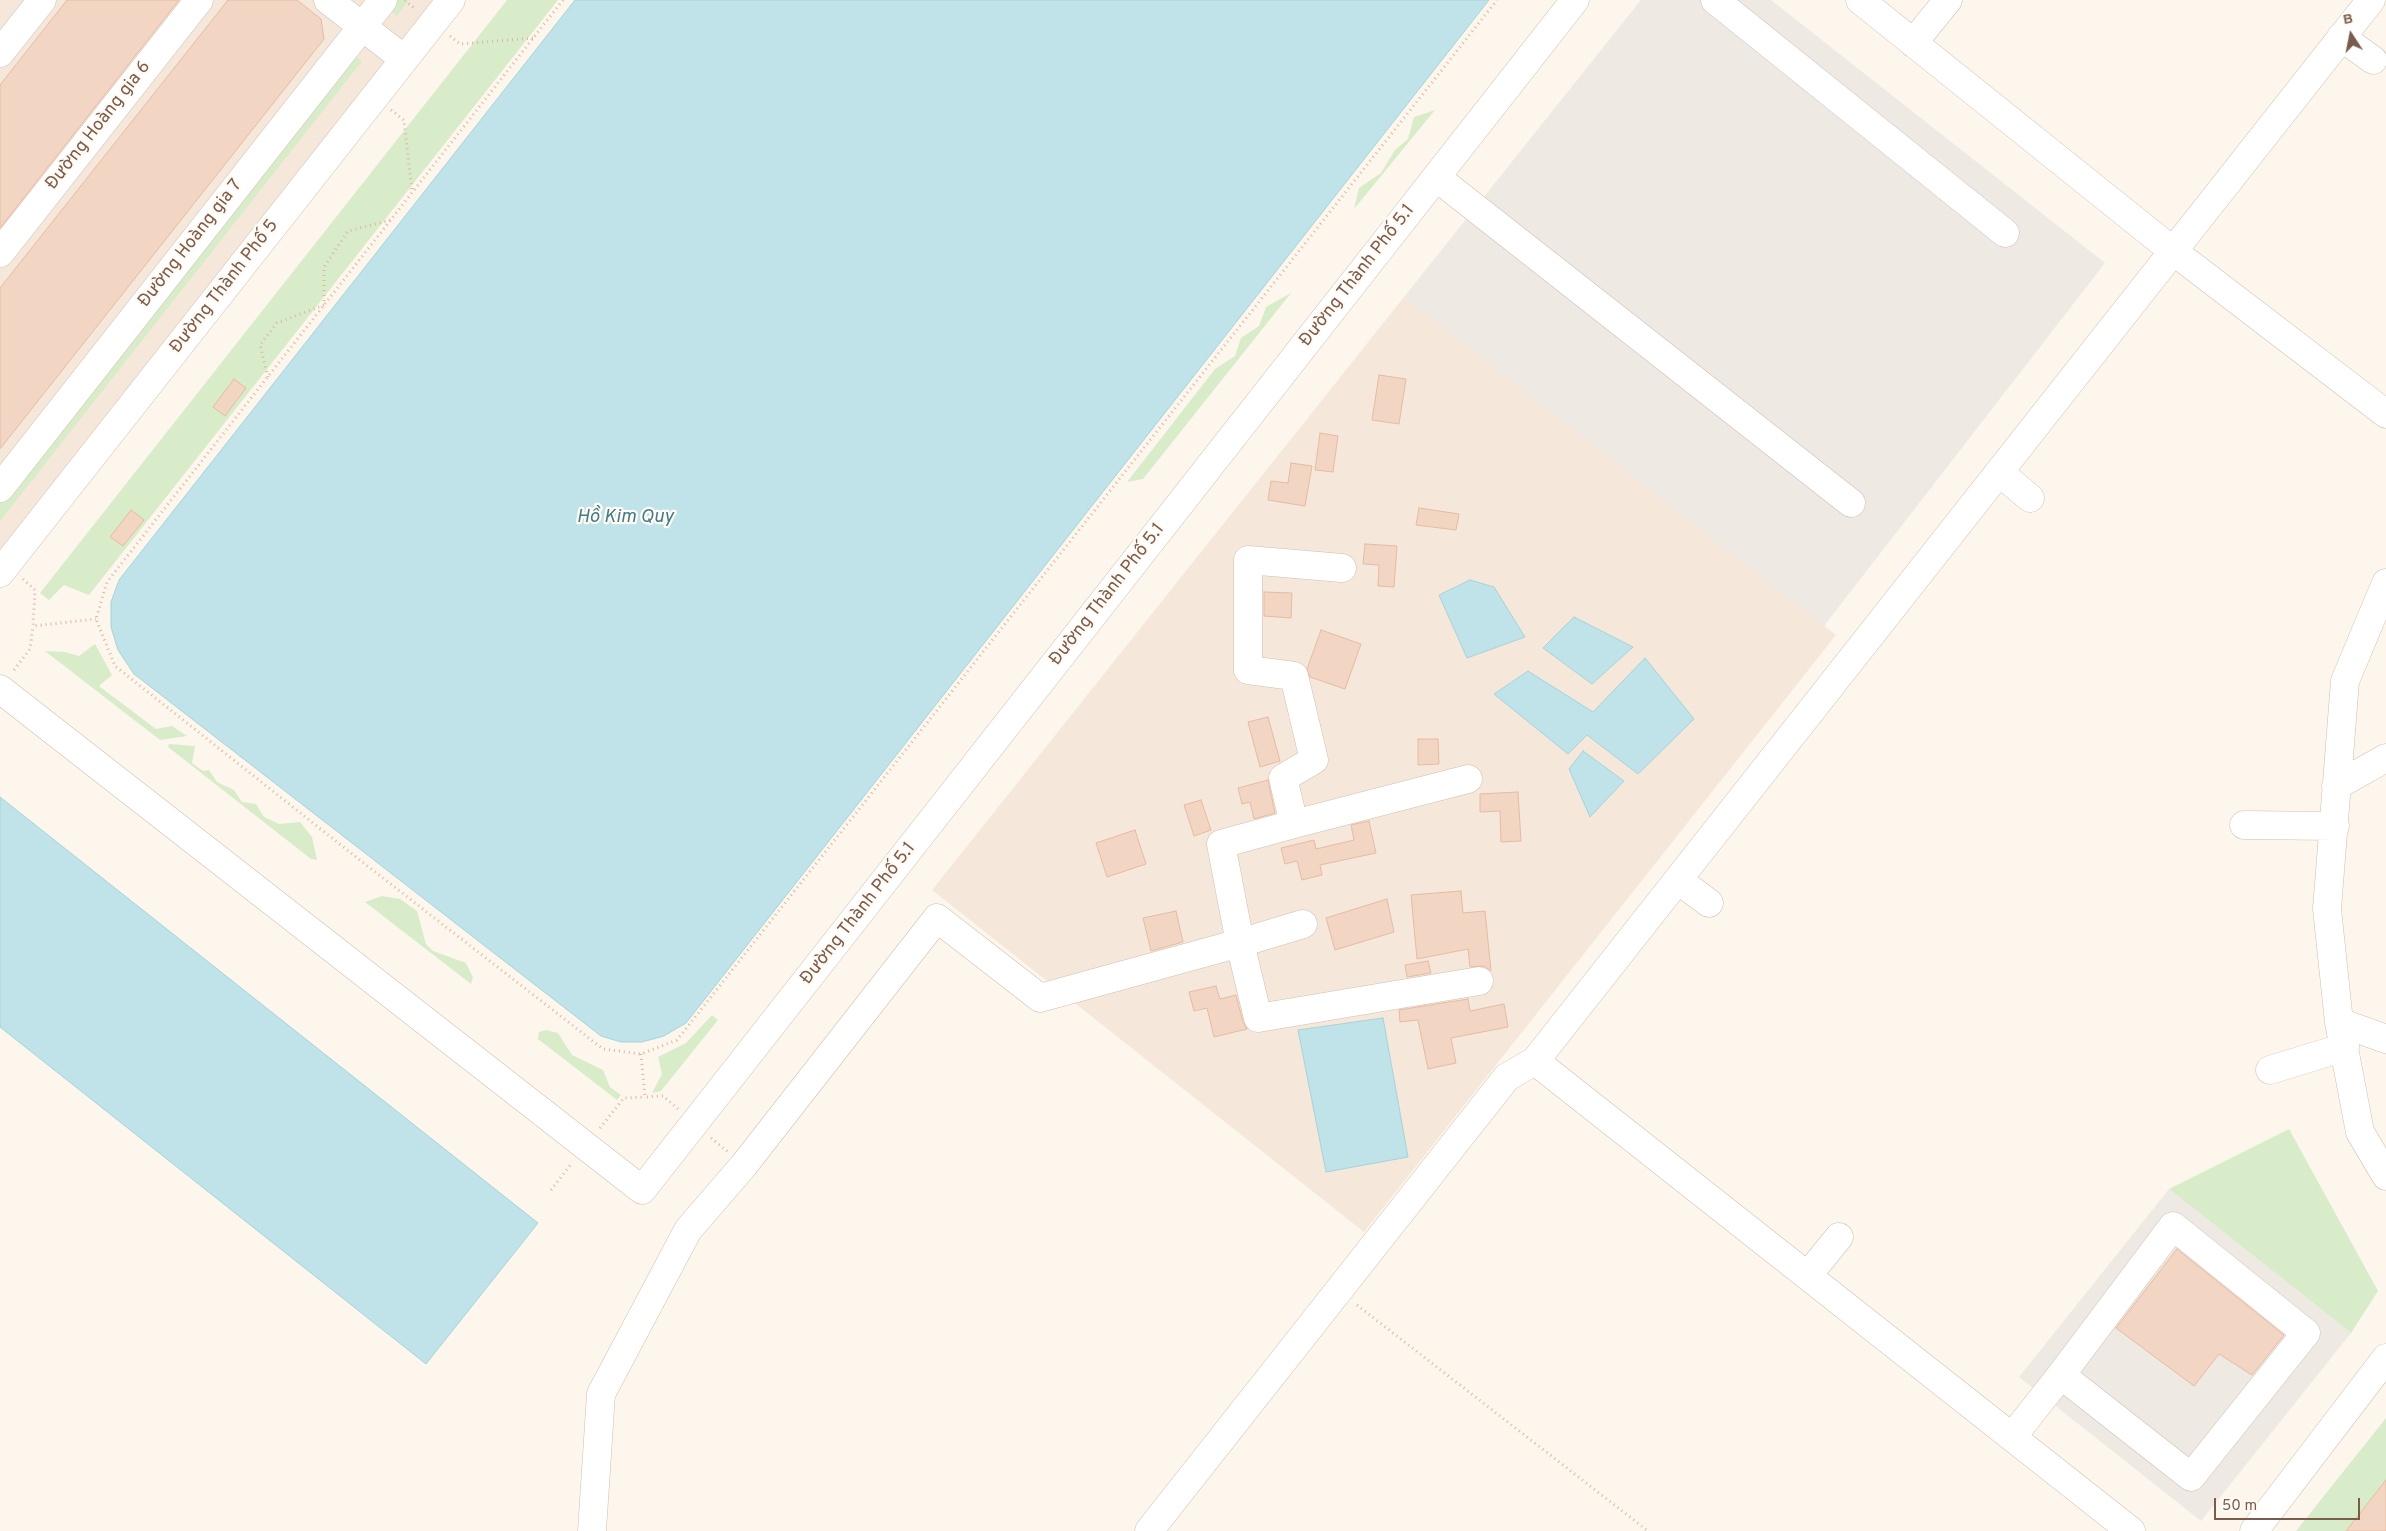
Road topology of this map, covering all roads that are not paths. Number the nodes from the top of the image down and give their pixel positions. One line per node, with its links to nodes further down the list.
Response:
1 (42, 0): 14 (street)
2 (198, 0): 20 (street, Đường Hoàng gia 6)
3 (328, 0): 11 (street)
4 (383, 0): 11 (street, Đường Hoàng gia 7)
5 (451, 0): 15 (street, Đường Thành Phố 5)
6 (1574, 0): 17 (street, Đường Thành Phố 5.1)
7 (1715, 0): 18 (street)
8 (1860, 0): 13 (street)
9 (1948, 0): 13 (street)
10 (2371, 0): 12 (street)
11 (362, 27): 15 (street); 23 (street, Đường Hoàng gia 7)
12 (2342, 37): 16 (street); 19 (street)
13 (1913, 43): 19 (street)
14 (0, 53)
15 (404, 59): 27 (street, Đường Thành Phố 5)
16 (2373, 60)
17 (1436, 177): 25 (street); 29 (street, Đường Thành Phố 5.1)
18 (2005, 232)
19 (2173, 251): 21 (street); 22 (street)
20 (0, 253)
21 (2386, 414)
22 (1999, 472): 24 (street); 36 (street)
23 (0, 488)
24 (2030, 498)
25 (1851, 503)
26 (1342, 568): 33 (street)
27 (3, 570)
28 (2386, 583): 32 (street)
29 (6, 681)
30 (2386, 758): 32 (street)
31 (1468, 779): 33 (street)
32 (2336, 786): 35 (street)
33 (1294, 824): 39 (street)
34 (2244, 825): 35 (street)
35 (2335, 826): 41 (street)
36 (1678, 880): 37 (street); 43 (street)
37 (1709, 903)
38 (1304, 924): 39 (street)
39 (1240, 943): 40 (street); 51 (street)
40 (1479, 981)
41 (2342, 1034): 42 (street); 44 (street); 45 (street)
42 (2386, 1039)
43 (1535, 1061): 47 (street); 52 (street)
44 (2270, 1070)
45 (2386, 1176)
46 (1840, 1237): 47 (street)
47 (1808, 1275): 50 (street)
48 (2386, 1358): 54 (street)
49 (2061, 1375): 49 (street); 50 (street)
50 (2012, 1437): 53 (street)
51 (592, 1531)
52 (1150, 1531)
53 (2131, 1531)
54 (2254, 1531)

